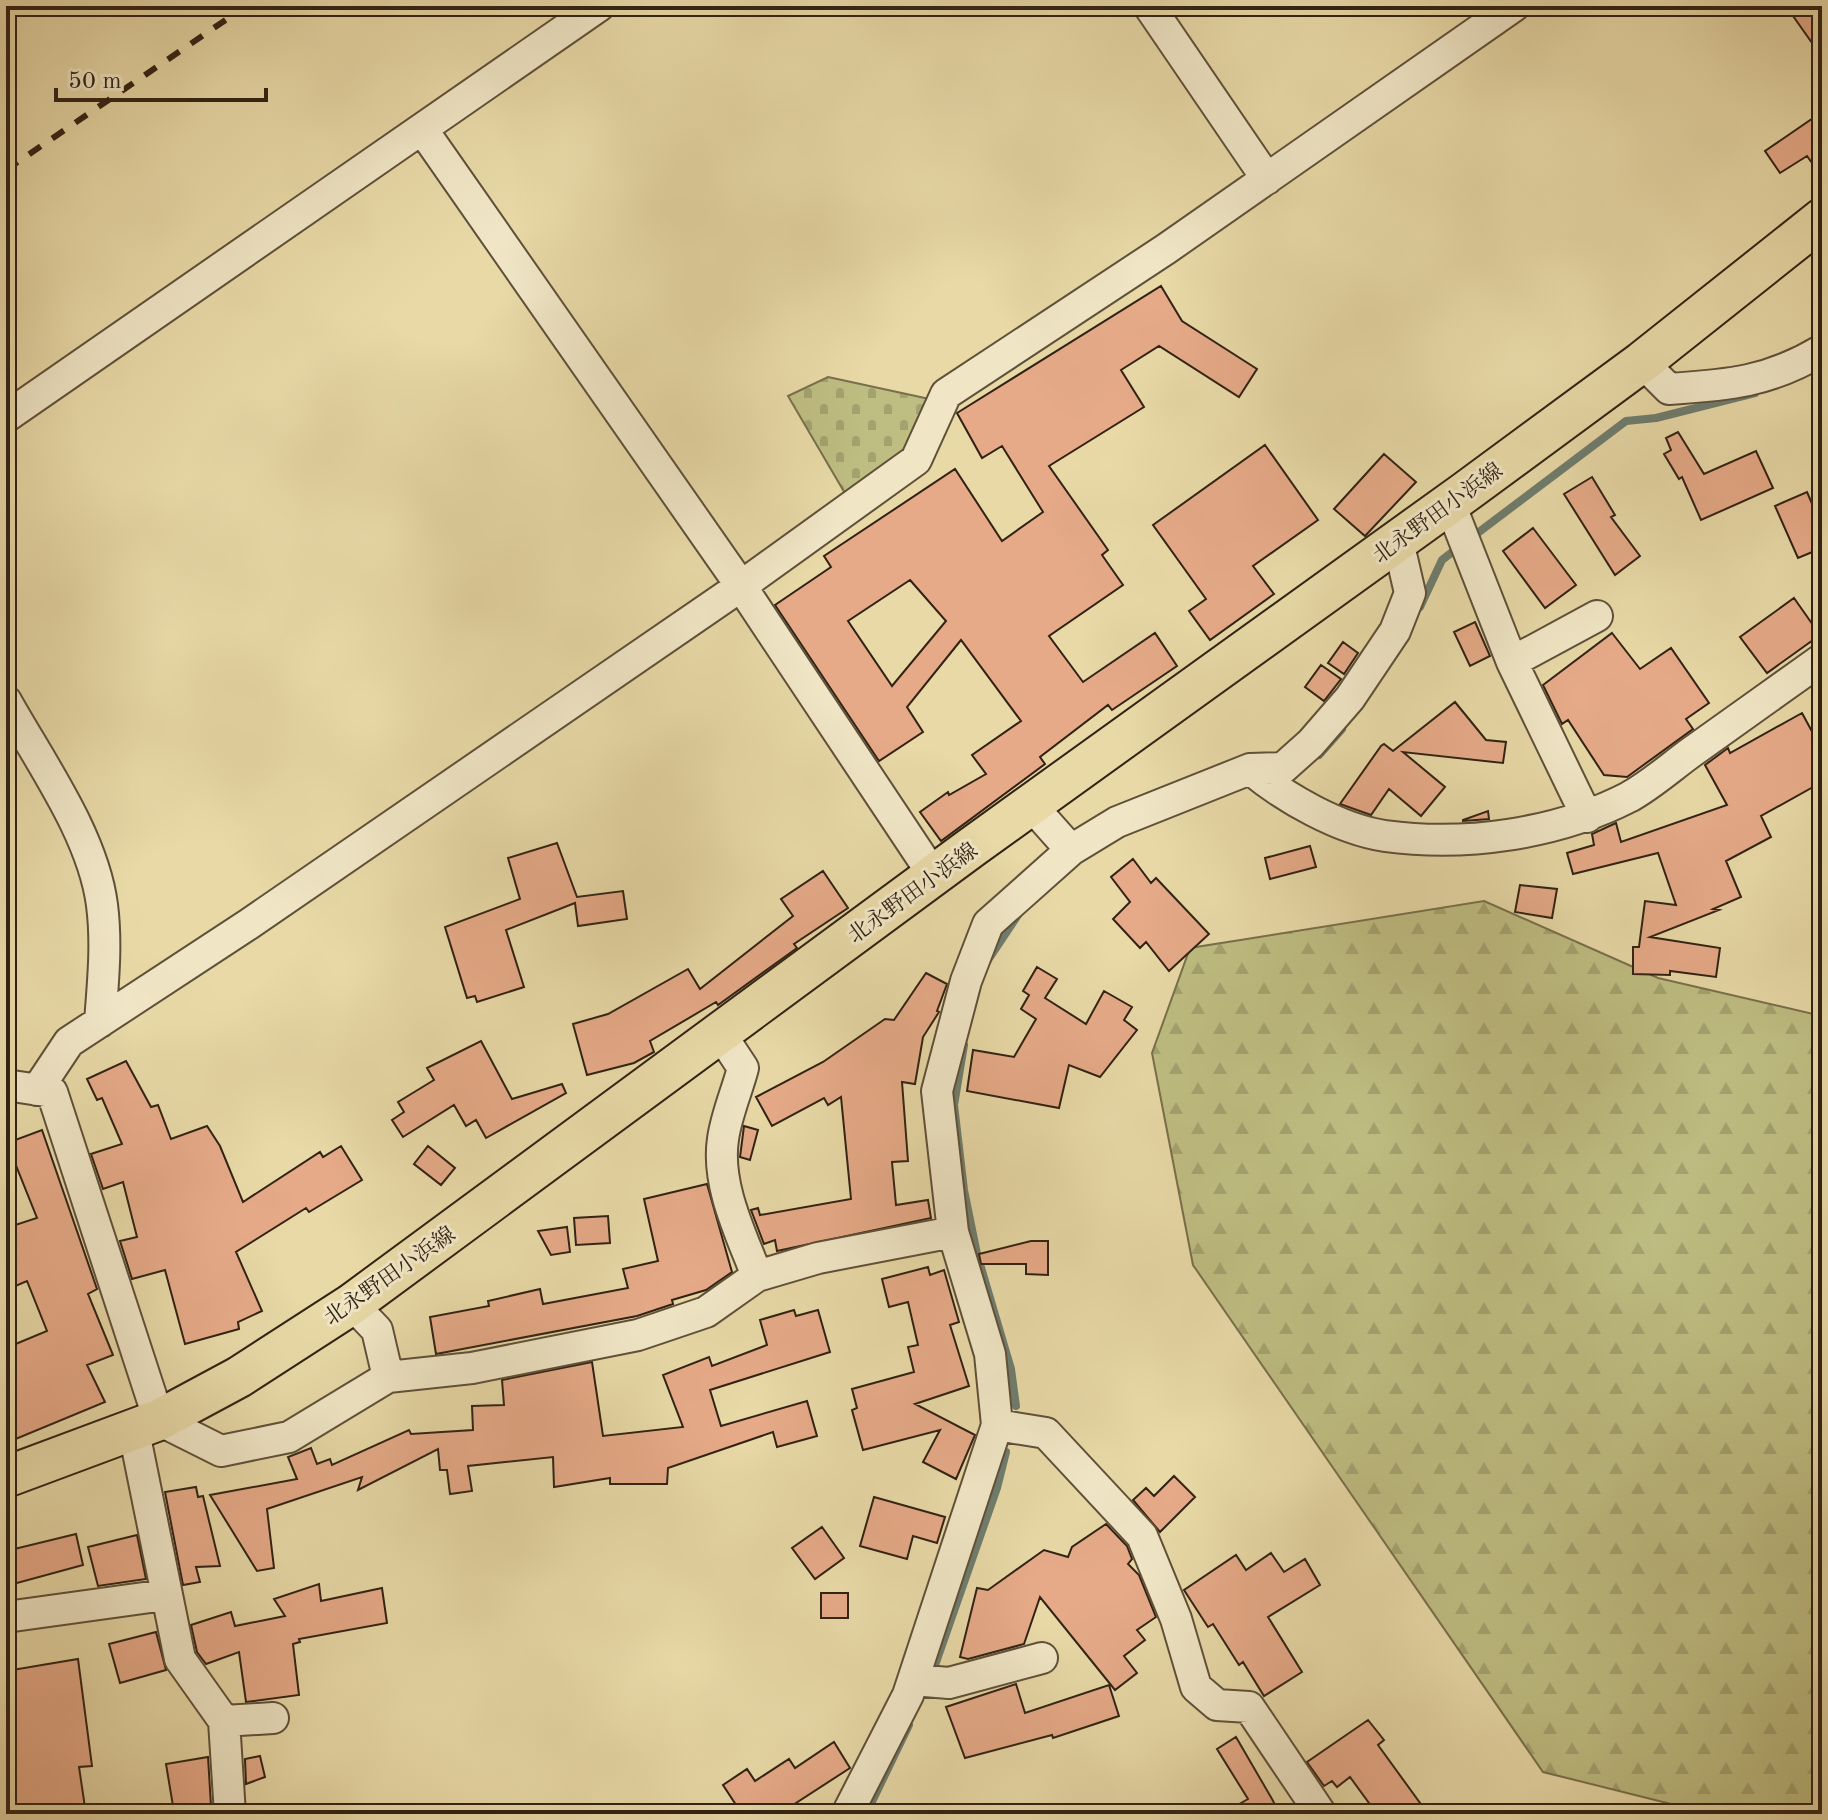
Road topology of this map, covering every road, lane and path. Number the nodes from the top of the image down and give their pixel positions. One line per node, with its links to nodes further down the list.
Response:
1 (599, 6): 4 (street)
2 (1149, 6): 5 (street)
3 (1514, 6): 5 (street)
4 (422, 129): 9 (street); 12 (street)
5 (1267, 179): 12 (street)
6 (1822, 219): 8 (main road, 北永野田小浜線)
7 (1822, 350): 8 (street)
8 (1642, 362): 10 (main road, 北永野田小浜線)
9 (6, 417)
10 (1454, 515): 11 (main road, 北永野田小浜線); 15 (street)
11 (1398, 541): 17 (street); 18 (main road, 北永野田小浜線)
12 (741, 586): 21 (street); 22 (street)
13 (1597, 616): 15 (street)
14 (1822, 659): 19 (street)
15 (1512, 662): 19 (street)
16 (6, 701): 22 (street)
17 (1251, 770): 19 (street); 20 (street)
18 (1031, 805): 20 (street); 21 (main road, 北永野田小浜線)
19 (1587, 817)
20 (1071, 850): 26 (street)
21 (934, 876): 23 (main road, 北永野田小浜線)
22 (100, 1022): 25 (street)
23 (720, 1033): 27 (street); 28 (main road, 北永野田小浜線)
24 (6, 1085): 25 (street)
25 (37, 1090): 31 (street)
26 (953, 1232): 27 (street); 30 (street)
27 (757, 1276): 29 (street)
28 (352, 1304): 29 (street); 31 (main road, 北永野田小浜線)
29 (388, 1377): 31 (street)
30 (997, 1425): 36 (street); 39 (street)
31 (147, 1426): 32 (main road, 北永野田小浜線); 33 (street)
32 (6, 1477)
33 (165, 1595): 34 (street); 38 (street)
34 (6, 1617)
35 (1042, 1658): 36 (street)
36 (913, 1680): 41 (street)
37 (273, 1718): 38 (street)
38 (224, 1721): 40 (street)
39 (1318, 1813)
40 (230, 1814)
41 (847, 1814)

